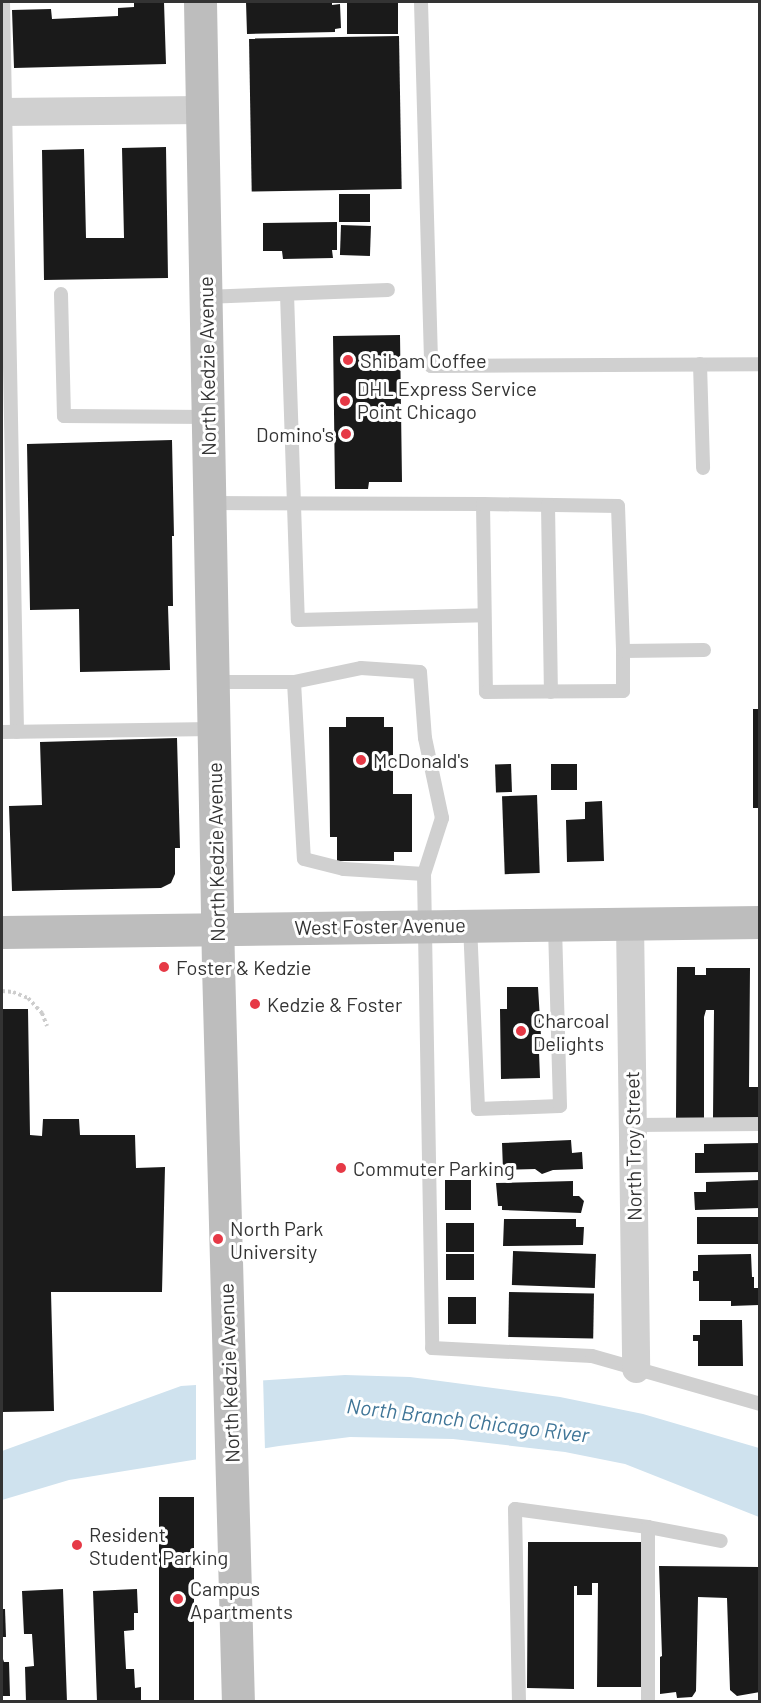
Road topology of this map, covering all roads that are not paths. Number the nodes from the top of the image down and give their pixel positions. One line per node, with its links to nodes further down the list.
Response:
1 (3, 2): 5 (lane)
2 (200, 2): 4 (main road, North Kedzie Avenue)
3 (421, 2): 10 (lane)
4 (202, 110): 5 (street); 9 (main road, North Kedzie Avenue)
5 (3, 112): 26 (lane)
6 (388, 290): 8 (lane)
7 (61, 294): 12 (lane)
8 (287, 294): 9 (lane); 14 (lane)
9 (206, 297): 12 (main road, North Kedzie Avenue)
10 (700, 364): 11 (lane); 13 (lane)
11 (759, 364)
12 (208, 417): 15 (main road, North Kedzie Avenue)
13 (703, 468)
14 (296, 503): 15 (lane); 16 (lane); 18 (lane)
15 (209, 504): 21 (main road, North Kedzie Avenue)
16 (483, 504): 17 (lane); 18 (lane)
17 (548, 505): 20 (lane); 23 (lane)
18 (484, 615): 23 (lane)
19 (704, 650): 20 (lane)
20 (623, 651): 23 (lane)
21 (213, 682): 22 (lane); 24 (main road, North Kedzie Avenue)
22 (294, 682): 27 (lane); 27 (lane)
23 (551, 692)
24 (213, 729): 26 (lane); 33 (main road, North Kedzie Avenue)
25 (2, 732): 26 (lane)
26 (17, 732)
27 (424, 873): 32 (lane)
28 (759, 922): 29 (main road, West Foster Avenue)
29 (630, 923): 30 (main road, West Foster Avenue); 36 (street, North Troy Street)
30 (555, 924): 31 (main road, West Foster Avenue); 31 (lane)
31 (470, 925): 32 (main road, West Foster Avenue)
32 (425, 926): 33 (main road, West Foster Avenue); 37 (lane)
33 (217, 929): 34 (main road, West Foster Avenue); 41 (main road, North Kedzie Avenue)
34 (2, 932)
35 (759, 1124): 36 (lane)
36 (633, 1125): 37 (street, North Troy Street)
37 (636, 1369): 38 (lane)
38 (759, 1404)
39 (648, 1527): 40 (lane); 42 (lane); 43 (lane)
40 (721, 1541)
41 (238, 1701)
42 (519, 1701)
43 (648, 1701)

